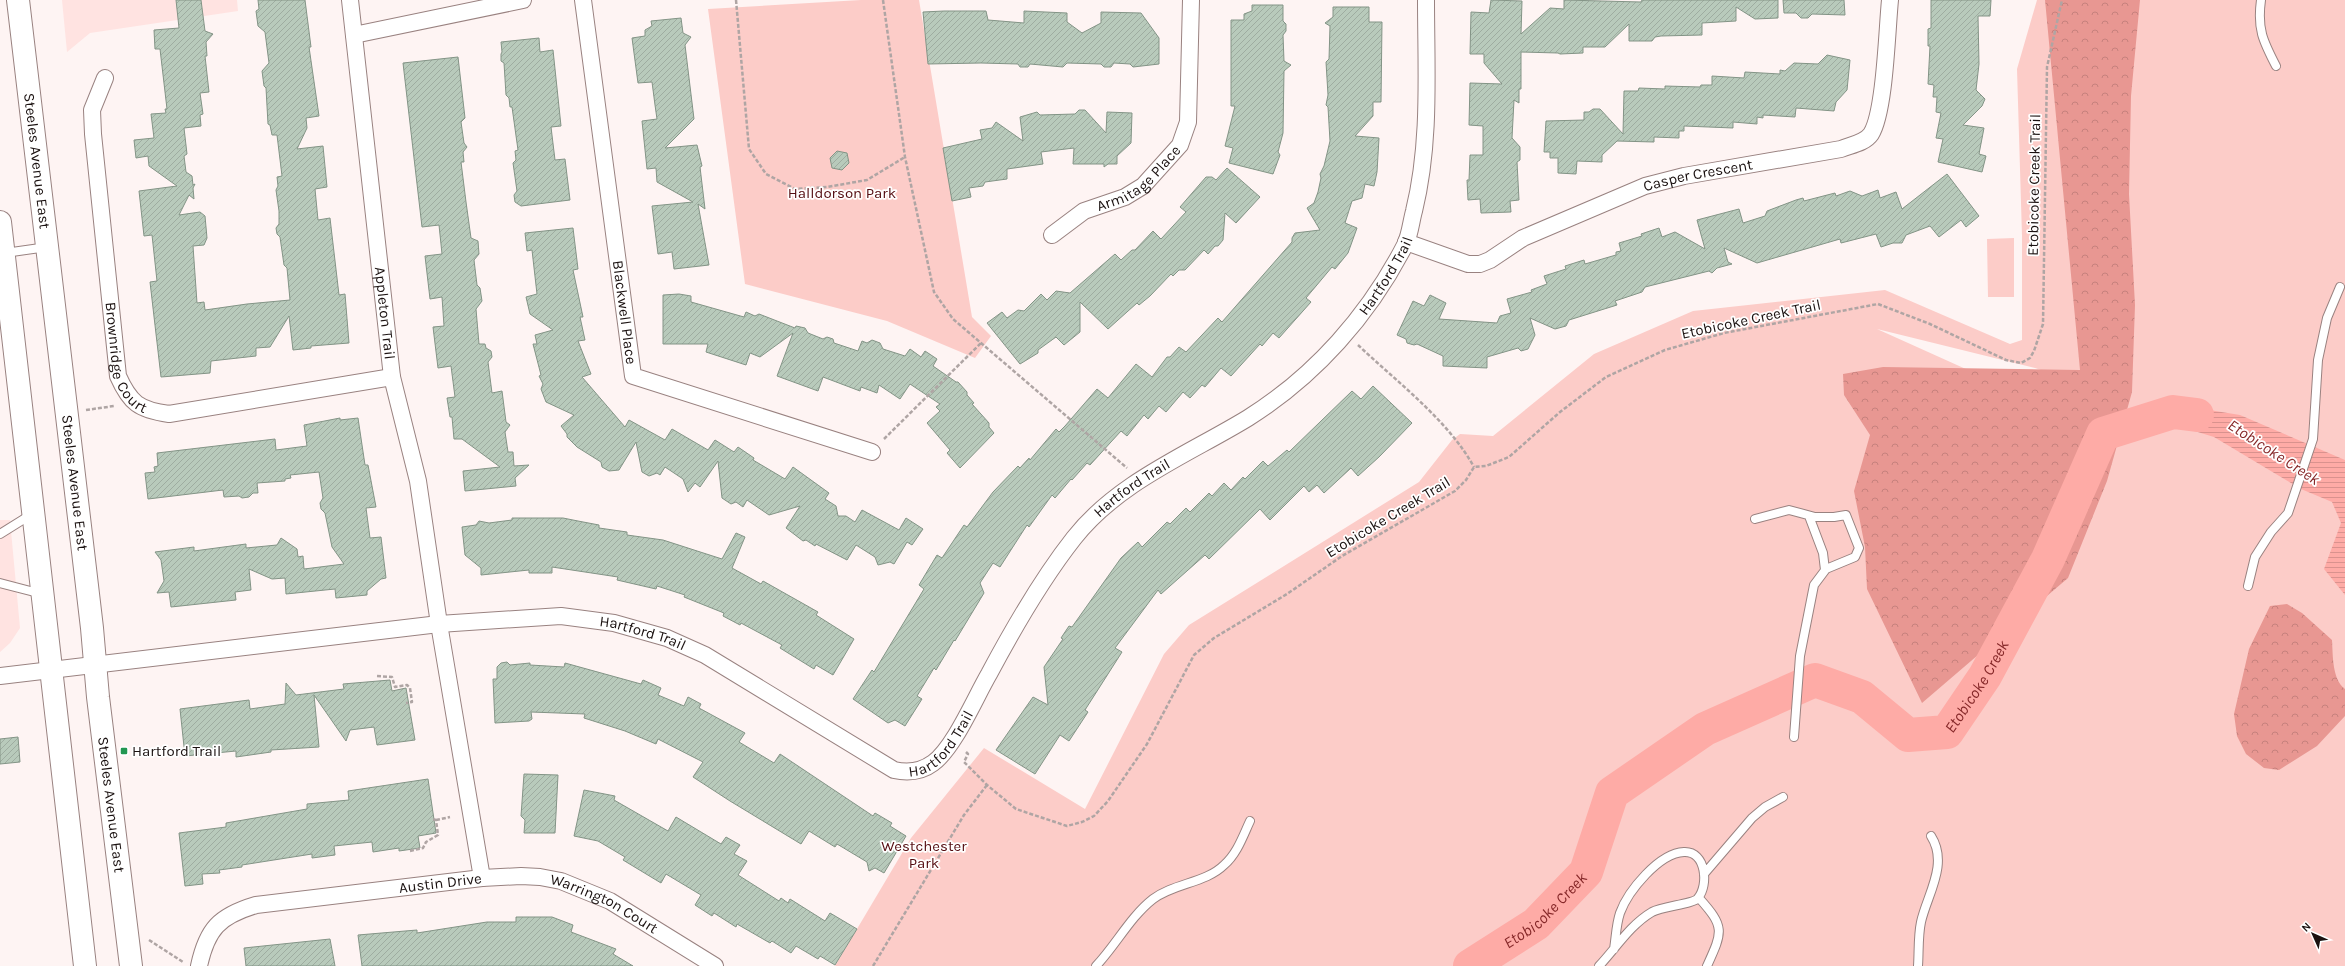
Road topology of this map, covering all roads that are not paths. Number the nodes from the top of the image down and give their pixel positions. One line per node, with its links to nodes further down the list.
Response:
1 (18, 0): 15 (main road, Steeles Avenue East)
2 (350, 0): 9 (street, Appleton Trail)
3 (523, 0): 9 (street)
4 (583, 0): 19 (street, Blackwell Place)
5 (1190, 0): 13 (street, Armitage Place)
6 (1426, 0): 14 (street, Hartford Trail)
7 (1890, 0): 14 (street, Casper Crescent)
8 (2261, 0): 10 (lane)
9 (354, 35): 18 (street, Appleton Trail)
10 (2276, 66)
11 (105, 78): 18 (street, Brownridge Court)
12 (0, 222): 16 (main road)
13 (1052, 235)
14 (1406, 242): 28 (street, Hartford Trail)
15 (48, 247): 16 (lane); 29 (main road, Steeles Avenue East)
16 (2, 254): 20 (main road)
17 (2340, 287): 26 (lane)
18 (392, 377): 28 (street, Appleton Trail)
19 (872, 452)
20 (33, 514): 23 (lane); 27 (main road)
21 (1809, 516): 22 (lane); 24 (lane); 24 (lane)
22 (1755, 519)
23 (0, 534)
24 (1825, 570): 32 (lane)
25 (0, 583): 27 (lane)
26 (2248, 586)
27 (43, 594): 30 (main road)
28 (439, 624): 29 (street, Hartford Trail); 37 (street, Austin Drive)
29 (95, 665): 30 (street, Hartford Trail); 41 (main road, Steeles Avenue East)
30 (52, 670): 31 (street, Hartford Trail); 40 (main road)
31 (0, 676)
32 (1794, 737)
33 (1783, 797): 36 (lane)
34 (1250, 821): 44 (lane)
35 (1931, 836): 47 (lane)
36 (1704, 874): 38 (lane); 39 (lane)
37 (482, 878): 42 (street, Austin Drive); 43 (street, Warrington Court)
38 (1699, 898): 39 (lane); 46 (lane)
39 (1614, 949): 45 (lane)
40 (85, 966)
41 (131, 966)
42 (198, 966)
43 (715, 966)
44 (1096, 966)
45 (1599, 966)
46 (1707, 966)
47 (1918, 966)

